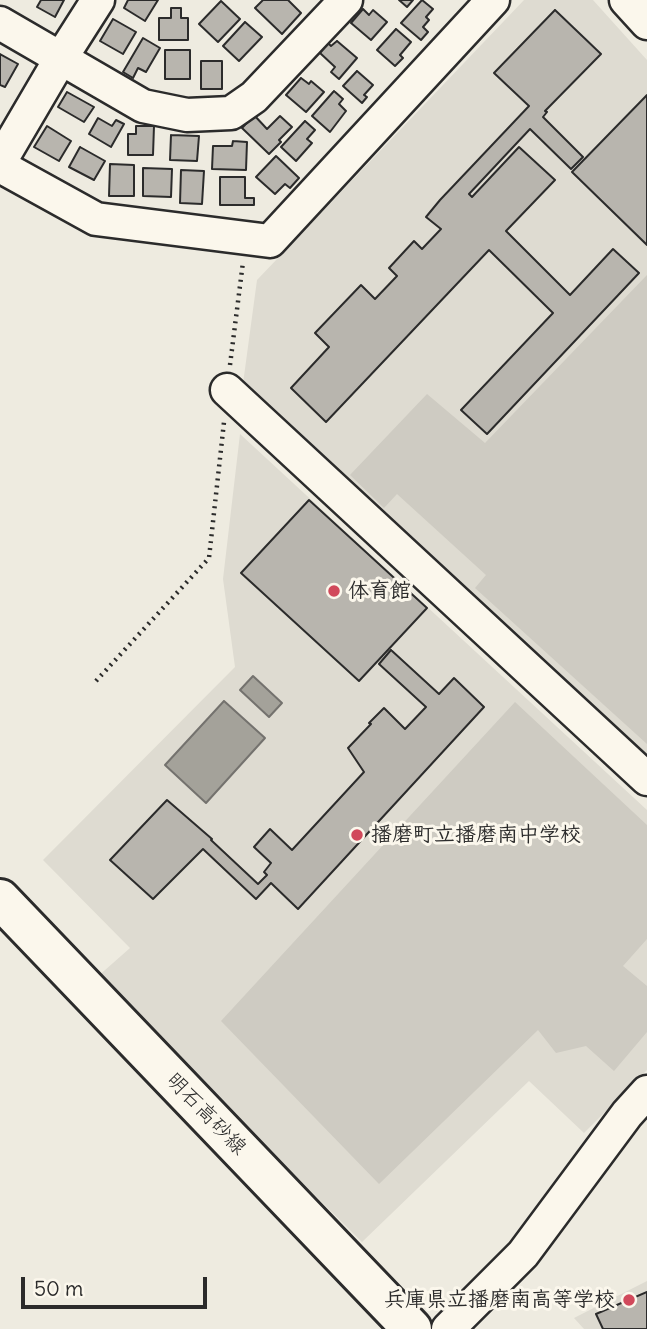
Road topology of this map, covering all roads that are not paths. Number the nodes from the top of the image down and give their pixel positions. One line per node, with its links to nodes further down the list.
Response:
1 (98, 0): 7 (street)
2 (346, 0): 7 (street)
3 (493, 0): 8 (street)
4 (626, 0): 6 (street)
5 (0, 23): 7 (street)
6 (647, 23)
7 (61, 58): 8 (street)
8 (0, 164)
9 (227, 390): 10 (street)
10 (647, 779)
11 (0, 899): 13 (main road, 明石高砂線)
12 (647, 1092): 14 (street)
13 (412, 1329)
14 (448, 1329)

